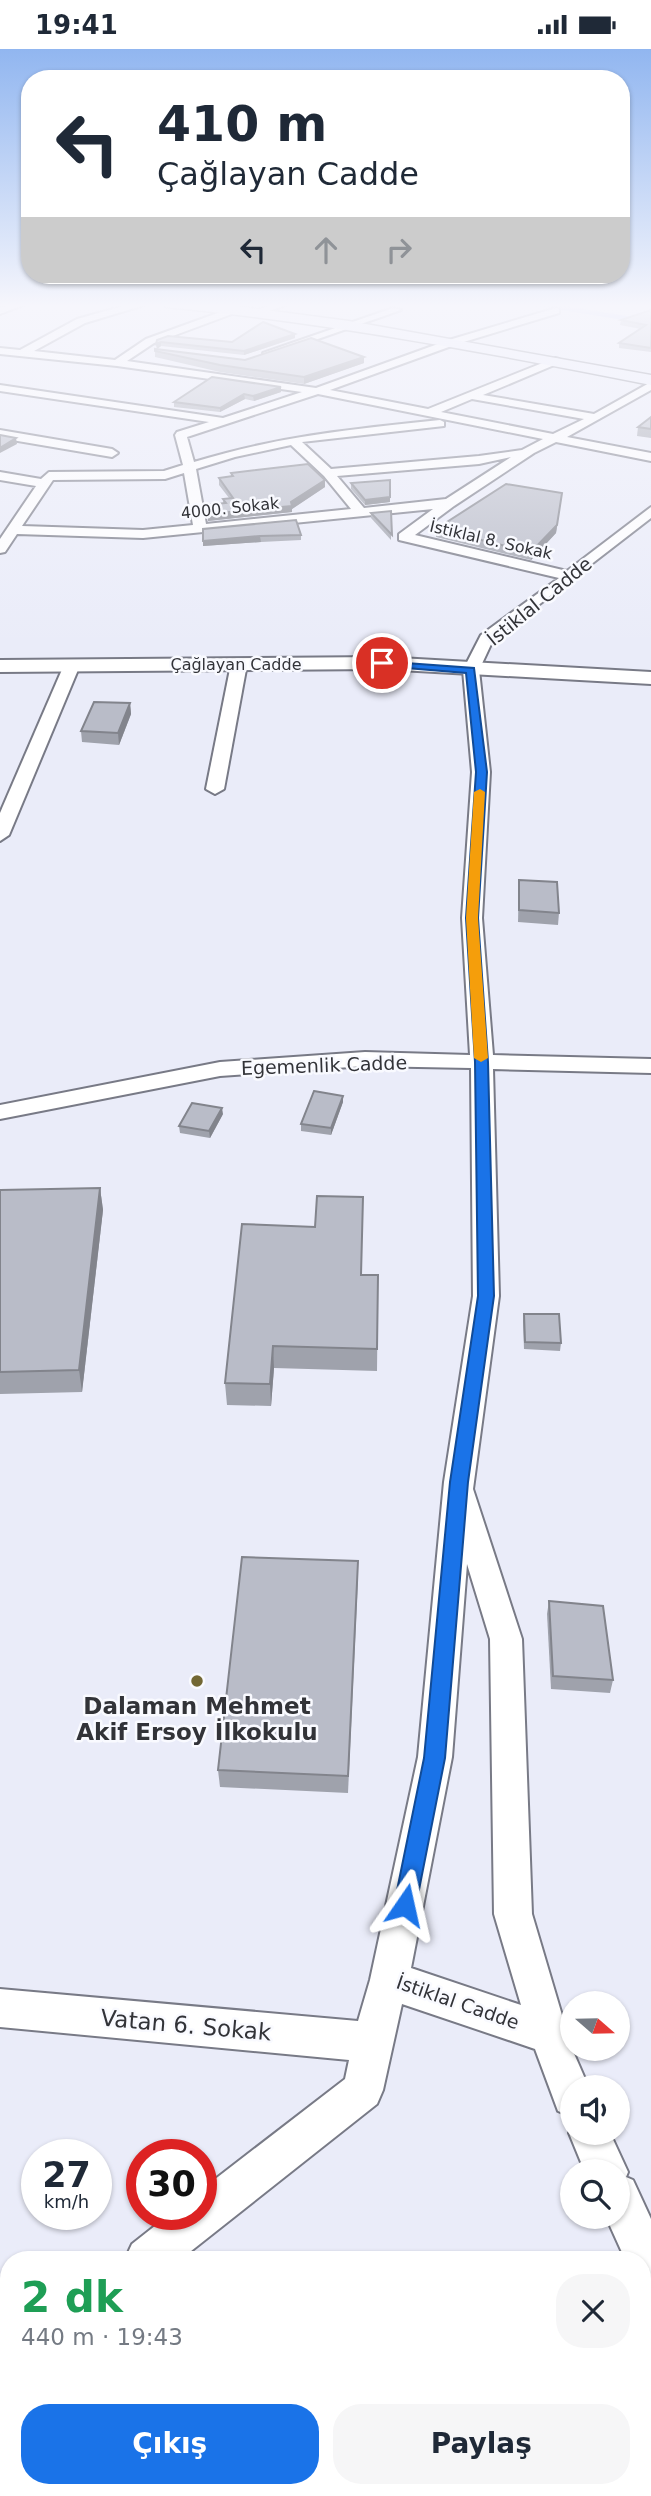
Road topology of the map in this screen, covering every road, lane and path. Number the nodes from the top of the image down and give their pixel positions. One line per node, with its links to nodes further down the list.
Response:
1 (204, 417): 6 (street)
2 (233, 417): 6 (street)
3 (449, 417): 7 (street)
4 (591, 417): 5 (street)
5 (596, 418): 9 (street)
6 (224, 420): 13 (street)
7 (468, 421): 9 (street); 10 (street)
8 (0, 434): 16 (street)
9 (554, 438): 11 (street); 12 (street)
10 (294, 441): 13 (street); 14 (street)
11 (530, 450): 14 (street); 18 (street)
12 (651, 457)
13 (190, 469): 16 (street); 21 (street)
14 (328, 473): 19 (street)
15 (0, 476): 17 (street)
16 (67, 476): 17 (street)
17 (44, 483): 22 (street)
18 (449, 503): 19 (street, 4000. Sokak); 24 (street, İstiklal 8. Sokak)
19 (361, 513): 21 (street, 4000. Sokak)
20 (646, 521): 24 (street, İstiklal Cadde)
21 (200, 529): 22 (street, 4000. Sokak)
22 (14, 530): 23 (street)
23 (0, 549)
24 (570, 576): 28 (street, İstiklal Cadde)
25 (239, 664): 26 (street, Çağlayan Cadde); 28 (street, Çağlayan Cadde); 30 (street)
26 (72, 665): 27 (street, Çağlayan Cadde); 31 (street)
27 (0, 666)
28 (471, 670): 29 (street, Çağlayan Cadde); 32 (street, İstiklal Cadde)
29 (648, 681)
30 (215, 789)
31 (0, 835)
32 (482, 1062): 33 (street, Egemenlik Cadde); 34 (street, Egemenlik Cadde); 35 (street, İstiklal Cadde)
33 (651, 1066)
34 (0, 1112)
35 (459, 1482): 36 (street, İstiklal Cadde); 38 (street)
36 (388, 1980): 38 (street, İstiklal Cadde); 39 (street)
37 (0, 2008): 39 (street, Vatan 6. Sokak)
38 (549, 2033): 40 (street)
39 (372, 2042): 42 (street)
40 (564, 2075)
41 (630, 2222): 43 (street)
42 (158, 2251)
43 (644, 2251)

